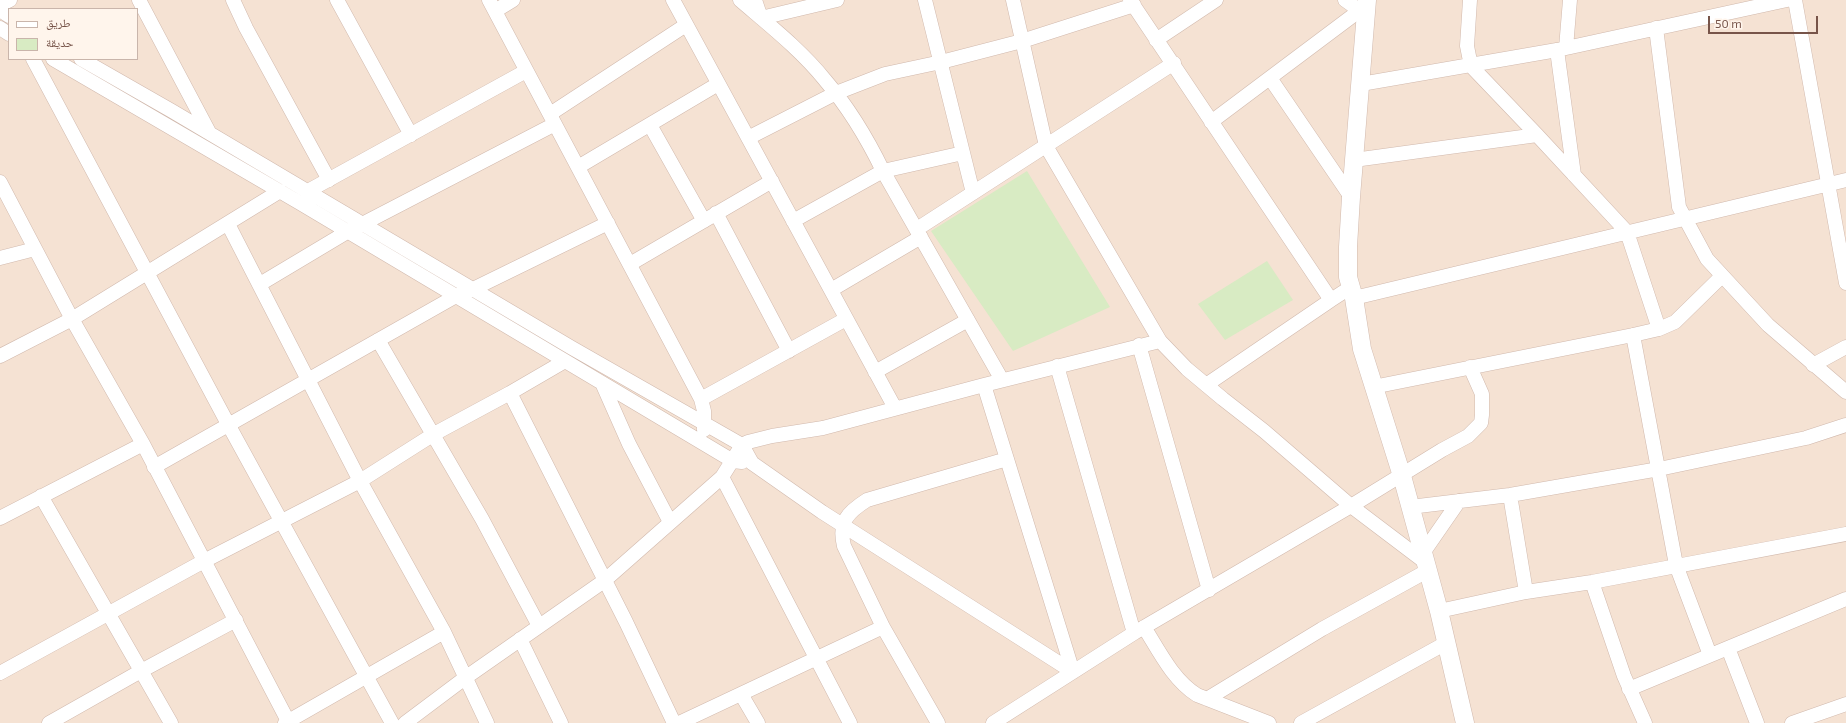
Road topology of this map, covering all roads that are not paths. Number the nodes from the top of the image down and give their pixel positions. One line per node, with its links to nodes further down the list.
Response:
1 (10, 0): 19 (street)
2 (139, 0): 43 (street)
3 (233, 0): 54 (street)
4 (337, 0): 45 (street)
5 (513, 0): 20 (street)
6 (673, 0): 24 (street)
7 (740, 0): 23 (street)
8 (755, 0): 23 (street)
9 (837, 0): 23 (street)
10 (925, 0): 32 (street)
11 (1013, 0): 27 (street)
12 (1216, 0): 26 (street)
13 (1345, 0): 22 (street)
14 (1470, 0): 34 (street)
15 (1570, 0): 28 (street)
16 (1787, 0): 21 (street)
17 (1795, 0): 58 (street)
18 (1132, 3): 26 (street); 27 (street)
19 (0, 5)
20 (492, 5): 35 (street)
21 (1738, 5): 25 (street)
22 (1364, 9): 36 (street); 38 (street)
23 (761, 18): 39 (street)
24 (686, 25): 37 (street); 40 (street)
25 (1656, 28): 28 (street); 64 (street)
26 (1156, 40): 33 (street)
27 (1022, 41): 32 (street); 47 (street)
28 (1562, 49): 34 (street); 53 (street)
29 (34, 60): 75 (street)
30 (55, 60): 49 (street)
31 (83, 60): 43 (street)
32 (941, 62): 39 (street); 48 (street)
33 (1174, 63): 41 (street); 47 (street)
34 (1471, 66): 38 (street); 44 (street)
35 (526, 71): 40 (street); 45 (street)
36 (1270, 78): 41 (street); 62 (street)
37 (718, 84): 42 (street); 46 (street)
38 (1360, 84): 50 (street)
39 (836, 93): 46 (street); 52 (street)
40 (552, 119): 51 (street); 68 (street)
41 (1211, 122): 83 (street)
42 (650, 125): 51 (street); 63 (street)
43 (209, 133): 49 (street); 60 (street)
44 (1537, 134): 50 (street); 53 (street)
45 (410, 135): 54 (street)
46 (748, 138): 57 (street)
47 (1046, 146): 61 (street); 90 (street)
48 (963, 153): 52 (street); 61 (street)
49 (223, 157): 59 (street)
50 (1354, 160): 62 (street)
51 (578, 167): 66 (street)
52 (883, 170): 65 (street); 71 (street)
53 (1574, 175): 70 (street)
54 (329, 180): 60 (street)
55 (1846, 180): 58 (street)
56 (0, 182): 72 (street)
57 (772, 182): 63 (street); 65 (street)
58 (1828, 185): 64 (street); 77 (street)
59 (280, 191): 67 (street); 69 (street)
60 (308, 191): 68 (street)
61 (973, 193): 71 (street)
62 (1351, 197): 81 (street)
63 (710, 217): 74 (street); 93 (street)
64 (1685, 219): 70 (street); 76 (street)
65 (793, 221): 80 (street)
66 (608, 223): 74 (street); 79 (street)
67 (228, 224): 75 (street); 78 (street)
68 (362, 224): 69 (street); 79 (street)
69 (347, 232): 78 (street); 82 (street)
70 (1627, 232): 81 (street); 87 (street)
71 (919, 233): 80 (street); 86 (street)
72 (35, 249): 73 (street); 84 (street)
73 (0, 258)
74 (630, 264): 108 (street)
75 (147, 273): 84 (street); 111 (street)
76 (1722, 276): 87 (street); 96 (street)
77 (1846, 283)
78 (260, 284): 100 (street)
79 (473, 289): 82 (street); 110 (street)
80 (831, 290): 85 (street)
81 (1353, 293): 83 (street); 105 (street)
82 (456, 296): 89 (street); 95 (street)
83 (1331, 300): 104 (street)
84 (72, 319): 94 (street); 115 (street)
85 (846, 319): 93 (street); 99 (street)
86 (968, 320): 99 (street); 101 (street)
87 (1659, 329): 88 (street)
88 (1633, 335): 98 (street); 121 (street)
89 (378, 340): 100 (street); 113 (street)
90 (1160, 341): 91 (street); 104 (street)
91 (1139, 345): 97 (street); 140 (street)
92 (1846, 347): 96 (street)
93 (789, 351): 108 (street)
94 (0, 356)
95 (565, 361): 102 (street); 107 (street)
96 (1814, 365): 106 (street)
97 (1057, 366): 101 (street); 148 (street)
98 (1470, 367): 105 (street); 122 (street)
99 (875, 372): 109 (street)
100 (309, 380): 111 (street); 124 (street)
101 (1002, 380): 103 (street)
102 (602, 383): 114 (street); 132 (street)
103 (984, 385): 109 (street); 117 (street)
104 (1206, 385): 128 (street)
105 (1373, 387): 122 (street)
106 (1846, 392)
107 (510, 393): 113 (street); 138 (street)
108 (701, 399): 110 (street)
109 (895, 408): 116 (street)
110 (704, 423): 114 (street); 116 (street)
111 (228, 424): 120 (street); 131 (street)
112 (1846, 425): 121 (street)
113 (434, 434): 124 (street); 146 (street)
114 (703, 443): 118 (street)
115 (143, 444): 120 (street); 126 (street)
116 (742, 445): 118 (street); 119 (street)
117 (1007, 460): 133 (street); 156 (street)
118 (733, 461): 119 (street); 123 (street)
119 (752, 463): 133 (street)
120 (154, 467): 135 (street)
121 (1659, 469): 125 (street); 137 (street)
122 (1402, 476): 128 (street); 129 (street)
123 (722, 477): 132 (street); 154 (street)
124 (360, 480): 131 (street); 149 (street)
125 (1510, 495): 127 (street); 141 (street)
126 (41, 496): 130 (street); 144 (street)
127 (1459, 501): 129 (street); 136 (street)
128 (1351, 506): 136 (street); 140 (street)
129 (1410, 507): 136 (street)
130 (0, 518)
131 (282, 521): 135 (street); 158 (street)
132 (670, 522): 138 (street)
133 (843, 525): 147 (street); 156 (street)
134 (1846, 534): 137 (street)
135 (204, 561): 144 (street); 145 (street)
136 (1425, 562): 143 (street); 162 (street)
137 (1676, 565): 139 (street); 153 (street)
138 (604, 580): 146 (street); 171 (street)
139 (1592, 582): 141 (street); 160 (street)
140 (1209, 590): 148 (street)
141 (1526, 592): 143 (street)
142 (1846, 599): 152 (street)
143 (1439, 611): 151 (street)
144 (108, 613): 155 (street); 157 (street)
145 (236, 620): 155 (street); 165 (street)
146 (539, 626): 150 (street)
147 (883, 627): 154 (street); 175 (street)
148 (1139, 630): 156 (street); 162 (street)
149 (444, 632): 158 (street); 159 (street)
150 (520, 640): 159 (street); 170 (street)
151 (1446, 643): 178 (street); 179 (street)
152 (1728, 648): 153 (street); 181 (street)
153 (1710, 656): 160 (street)
154 (815, 658): 161 (street); 174 (street)
155 (141, 671): 166 (street); 167 (street)
156 (1073, 672): 176 (street)
157 (0, 673)
158 (366, 676): 165 (street); 168 (street)
159 (465, 678): 164 (street); 169 (street)
160 (1629, 688): 180 (street)
161 (741, 694): 172 (street); 173 (street)
162 (1207, 699): 177 (street)
163 (1846, 704): 182 (street)
164 (411, 721)
165 (287, 722)
166 (49, 723)
167 (171, 723)
168 (392, 723)
169 (487, 723)
170 (561, 723)
171 (674, 723)
172 (679, 723)
173 (758, 723)
174 (850, 723)
175 (938, 723)
176 (993, 723)
177 (1269, 723)
178 (1302, 723)
179 (1465, 723)
180 (1645, 723)
181 (1757, 723)
182 (1792, 723)

